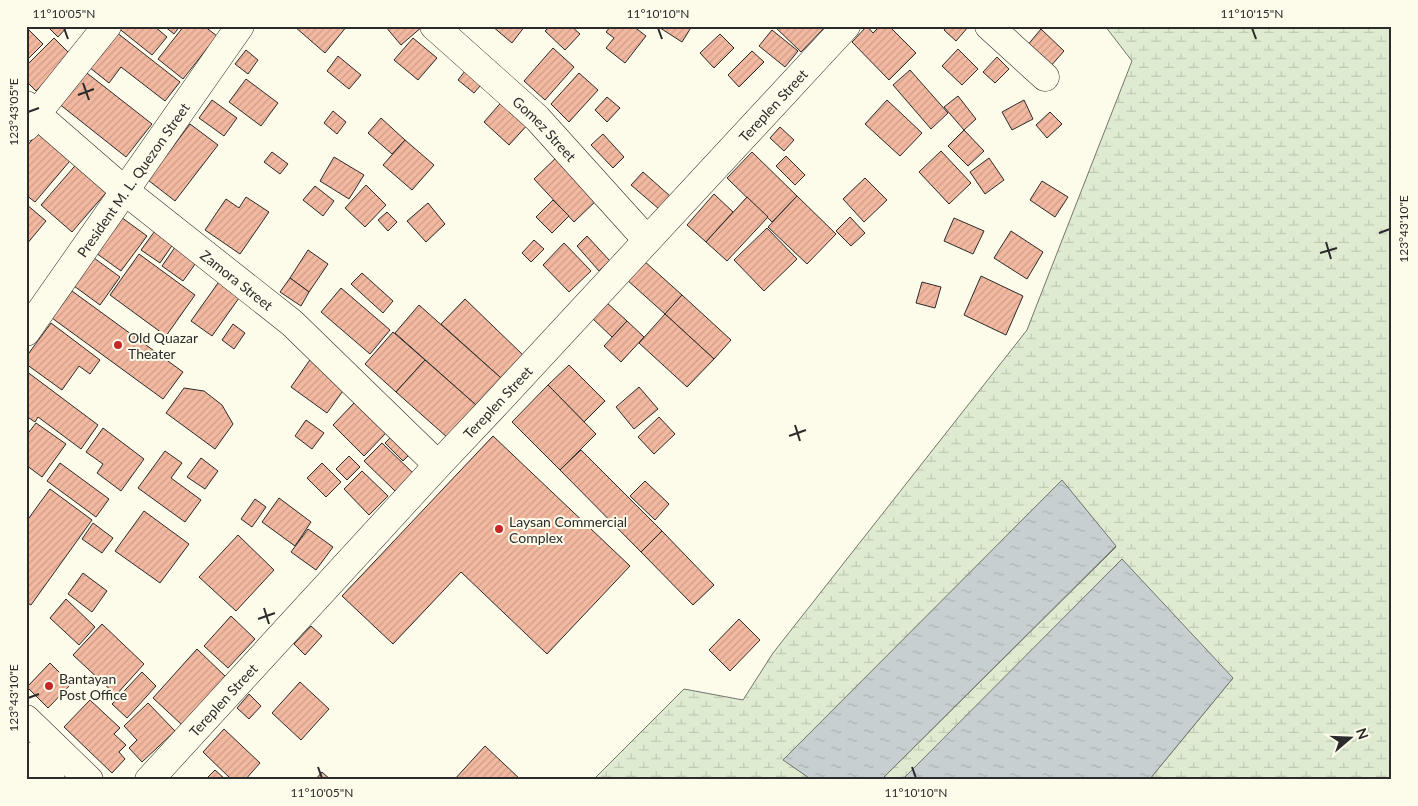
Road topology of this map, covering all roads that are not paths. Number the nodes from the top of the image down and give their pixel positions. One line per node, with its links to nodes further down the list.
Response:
1 (107, 26): 7 (street)
2 (240, 26): 8 (street, President M. L. Quezon Street)
3 (434, 26): 9 (street, Gomez Street)
4 (846, 26): 9 (street, Tereplen Street)
5 (989, 26): 6 (street)
6 (1045, 77)
7 (30, 116): 8 (street, Zamora Street)
8 (125, 191): 10 (street, President M. L. Quezon Street); 11 (street, Zamora Street)
9 (647, 240): 11 (street, Tereplen Street)
10 (26, 332)
11 (438, 465): 16 (street, Tereplen Street)
12 (26, 718): 15 (street)
13 (26, 756): 14 (street)
14 (51, 780)
15 (89, 780)
16 (149, 780)

